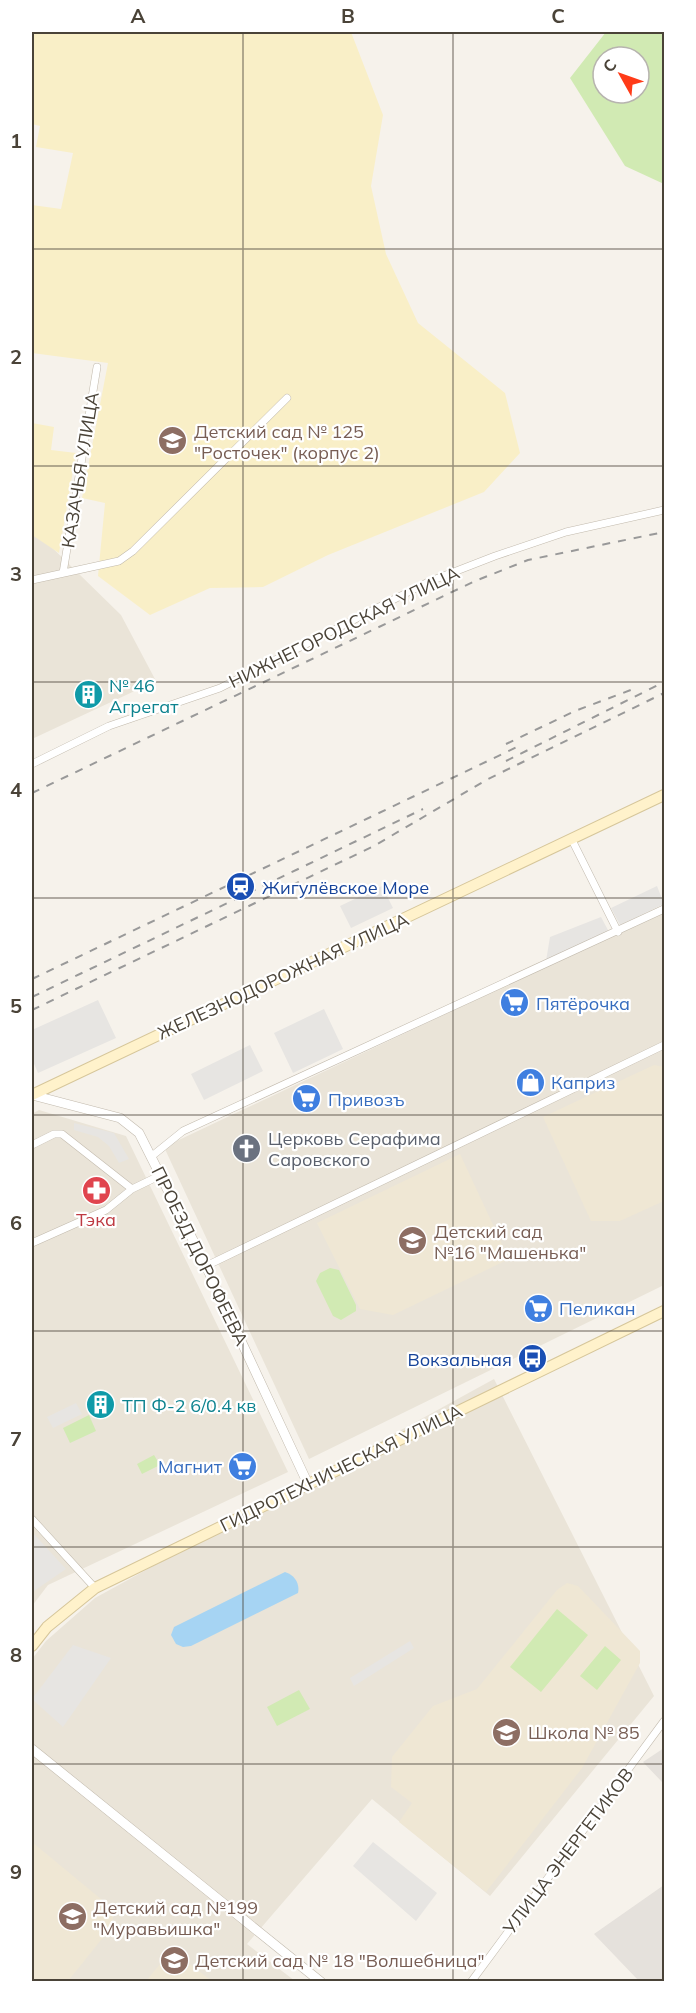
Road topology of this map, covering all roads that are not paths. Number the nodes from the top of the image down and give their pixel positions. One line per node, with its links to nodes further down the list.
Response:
1 (97, 367): 4 (street, КАЗАЧЬЯ УЛИЦА)
2 (287, 398): 4 (street)
3 (664, 510): 6 (street, НИЖНЕГОРОДСКАЯ УЛИЦА)
4 (63, 573): 5 (street)
5 (32, 580)
6 (32, 764)
7 (664, 795): 8 (main road, ЖЕЛЕЗНОДОРОЖНАЯ УЛИЦА)
8 (572, 840): 10 (street); 12 (main road, ЖЕЛЕЗНОДОРОЖНАЯ УЛИЦА)
9 (664, 909): 10 (street)
10 (618, 932): 14 (street)
11 (664, 1045): 18 (street)
12 (32, 1095): 14 (street, ПРОЕЗД ДОРОФЕЕВА)
13 (32, 1145): 16 (street)
14 (152, 1156): 15 (street, ПРОЕЗД ДОРОФЕЕВА)
15 (162, 1175): 16 (street); 18 (street, ПРОЕЗД ДОРОФЕЕВА)
16 (132, 1189): 17 (street)
17 (32, 1243)
18 (206, 1266): 20 (street, ПРОЕЗД ДОРОФЕЕВА)
19 (664, 1311): 20 (main road, ГИДРОТЕХНИЧЕСКАЯ УЛИЦА)
20 (308, 1484): 22 (main road, ГИДРОТЕХНИЧЕСКАЯ УЛИЦА)
21 (32, 1519): 22 (street)
22 (95, 1588): 23 (main road, ГИДРОТЕХНИЧЕСКАЯ УЛИЦА)
23 (32, 1646)
24 (664, 1721): 27 (street, УЛИЦА ЭНЕРГЕТИКОВ)
25 (32, 1749): 26 (street)
26 (321, 1982)
27 (471, 1982)

